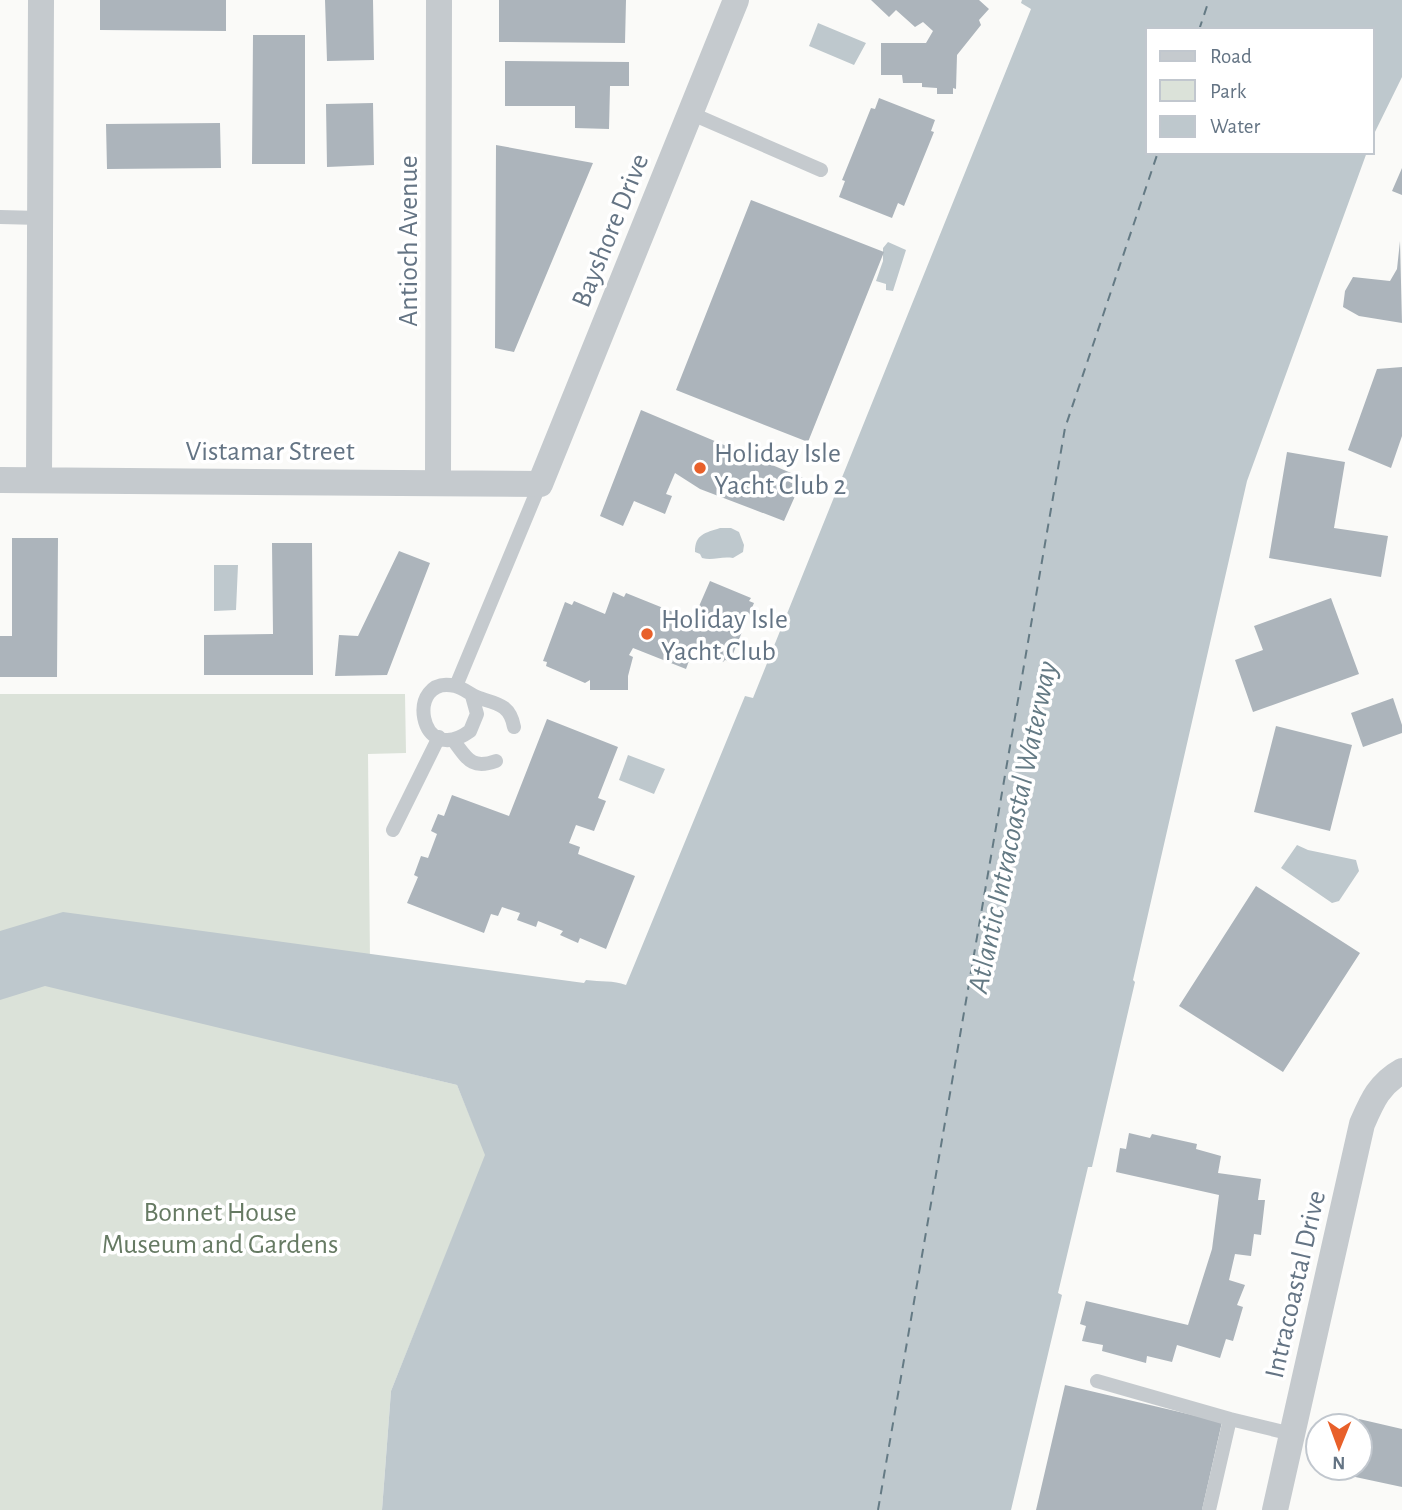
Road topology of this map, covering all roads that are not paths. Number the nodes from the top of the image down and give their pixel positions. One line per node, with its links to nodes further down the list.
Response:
1 (41, 0): 7 (street)
2 (439, 0): 10 (street, Antioch Avenue)
3 (736, 0): 4 (street, Bayshore Drive)
4 (690, 113): 5 (lane); 11 (street, Bayshore Drive)
5 (821, 170)
6 (0, 218): 7 (lane)
7 (40, 218): 9 (street)
8 (0, 480): 9 (street, Vistamar Street)
9 (39, 480): 10 (street, Vistamar Street)
10 (438, 483): 11 (street, Vistamar Street)
11 (540, 484): 12 (lane)
12 (456, 685): 13 (lane); 15 (lane)
13 (472, 696): 14 (lane); 15 (lane)
14 (514, 727)
15 (446, 739): 16 (lane); 17 (lane)
16 (496, 761)
17 (393, 830)
18 (1396, 1075): 21 (street, Intracoastal Drive)
19 (1097, 1381): 20 (lane)
20 (1230, 1419): 21 (lane); 22 (lane)
21 (1292, 1434): 23 (street, Intracoastal Drive)
22 (1209, 1510)
23 (1275, 1510)

